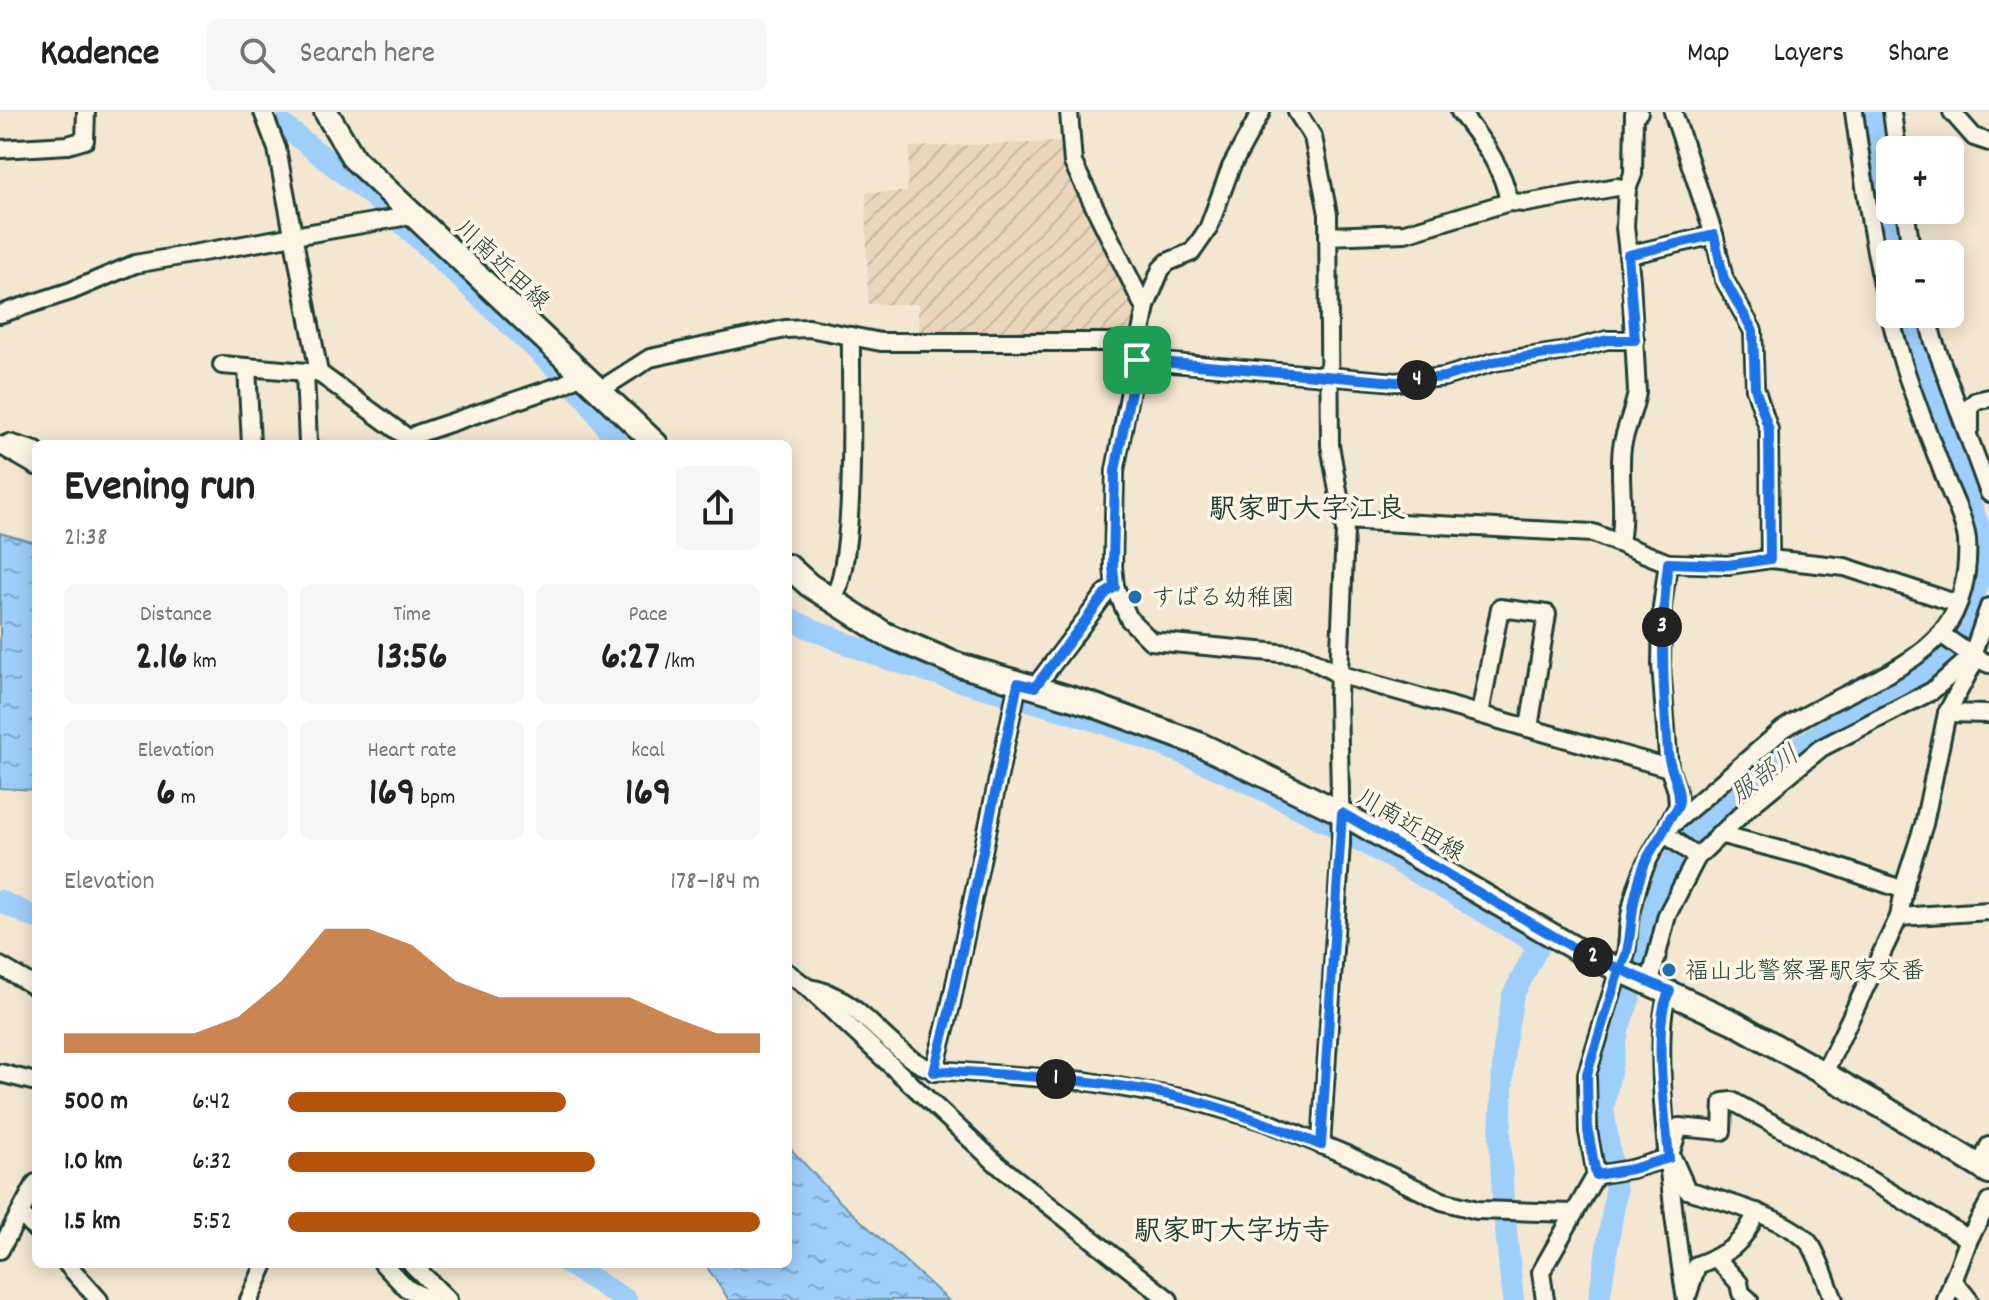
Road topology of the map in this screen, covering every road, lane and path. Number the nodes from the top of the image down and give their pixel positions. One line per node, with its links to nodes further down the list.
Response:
1 (86, 112): 15 (street)
2 (263, 112): 21 (street)
3 (326, 112): 18 (main road, 川南近田線)
4 (1069, 112): 23 (street)
5 (1261, 112): 23 (street)
6 (1297, 112): 20 (street)
7 (1460, 112): 17 (street)
8 (1639, 112): 16 (street)
9 (1673, 112): 19 (street)
10 (1854, 112): 53 (street)
11 (1892, 112): 13 (street)
12 (1952, 112): 14 (street)
13 (1895, 136)
14 (1989, 142)
15 (0, 149)
16 (1627, 189): 17 (street); 22 (street)
17 (1509, 202): 20 (street)
18 (409, 216): 21 (street); 34 (main road, 川南近田線)
19 (1714, 235): 22 (street); 50 (street)
20 (1328, 236): 33 (street)
21 (293, 237): 24 (street); 32 (street)
22 (1628, 255): 27 (street)
23 (1146, 306): 28 (street)
24 (0, 314)
25 (1930, 328): 42 (street)
26 (851, 336): 28 (street); 34 (street); 55 (street)
27 (1635, 340): 33 (street); 49 (street)
28 (1139, 342): 29 (street)
29 (1137, 360): 33 (street); 54 (street)
30 (222, 365): 31 (street)
31 (247, 367): 32 (street); 36 (street)
32 (312, 372): 37 (street); 38 (street)
33 (1329, 375): 48 (street)
34 (591, 382): 39 (street); 40 (main road, 川南近田線)
35 (1989, 398): 42 (street)
36 (251, 440)
37 (308, 440)
38 (410, 440)
39 (414, 440)
40 (652, 440)
41 (0, 442): 43 (street); 45 (street)
42 (1971, 444): 47 (street)
43 (32, 450)
44 (0, 456): 46 (street)
45 (32, 464)
46 (32, 466)
47 (1989, 493)
48 (1343, 520): 49 (street); 61 (street)
49 (1620, 542): 51 (street)
50 (1770, 559): 51 (street); 56 (street)
51 (1668, 563): 67 (street)
52 (792, 569): 55 (main road, 川南近田線)
53 (1965, 573): 56 (street); 58 (street)
54 (1115, 587): 61 (street); 62 (street)
55 (832, 601): 62 (main road, 川南近田線)
56 (1949, 601): 58 (street)
57 (1989, 607): 59 (street)
58 (1941, 634): 59 (street); 69 (street)
59 (1970, 654): 60 (street); 63 (street); 70 (street)
60 (1989, 664)
61 (1338, 674): 64 (street); 68 (street)
62 (1026, 685): 68 (main road, 川南近田線); 80 (street)
63 (1947, 713): 65 (street); 72 (street)
64 (1480, 714): 66 (street); 66 (street)
65 (1989, 714)
66 (1529, 728): 67 (street)
67 (1669, 768): 69 (street)
68 (1342, 813): 77 (main road, 川南近田線); 84 (street)
69 (1667, 833): 71 (street); 77 (street)
70 (1719, 834): 71 (street); 72 (street)
71 (1695, 855): 77 (street)
72 (1904, 890): 74 (street)
73 (1989, 911): 74 (street)
74 (1899, 917): 82 (street)
75 (0, 966): 78 (street)
76 (792, 976): 79 (street)
77 (1642, 979): 82 (main road, 川南近田線); 85 (street); 87 (street)
78 (32, 985)
79 (808, 988): 80 (street); 107 (street)
80 (934, 1072): 84 (street)
81 (0, 1073): 83 (street)
82 (1824, 1073): 86 (main road, 川南近田線)
83 (32, 1081)
84 (1321, 1145): 92 (street)
85 (1670, 1156): 87 (street); 90 (street); 94 (street); 109 (street)
86 (1986, 1162)
87 (1598, 1174): 92 (street)
88 (32, 1190): 91 (street)
89 (1989, 1202): 94 (street)
90 (1757, 1212): 96 (street); 111 (street)
91 (20, 1213): 93 (street); 95 (street)
92 (1574, 1213): 108 (street)
93 (32, 1226)
94 (1969, 1239): 101 (street)
95 (0, 1250)
96 (1716, 1258): 109 (street); 110 (street)
97 (71, 1268): 103 (street)
98 (263, 1268): 104 (street)
99 (386, 1268): 102 (street)
100 (416, 1268): 106 (street)
101 (1953, 1280): 112 (street); 113 (street)
102 (407, 1296): 105 (street)
103 (99, 1300)
104 (249, 1300)
105 (430, 1300)
106 (448, 1300)
107 (1169, 1300)
108 (1545, 1300)
109 (1686, 1300)
110 (1749, 1300)
111 (1834, 1300)
112 (1946, 1300)
113 (1969, 1300)

